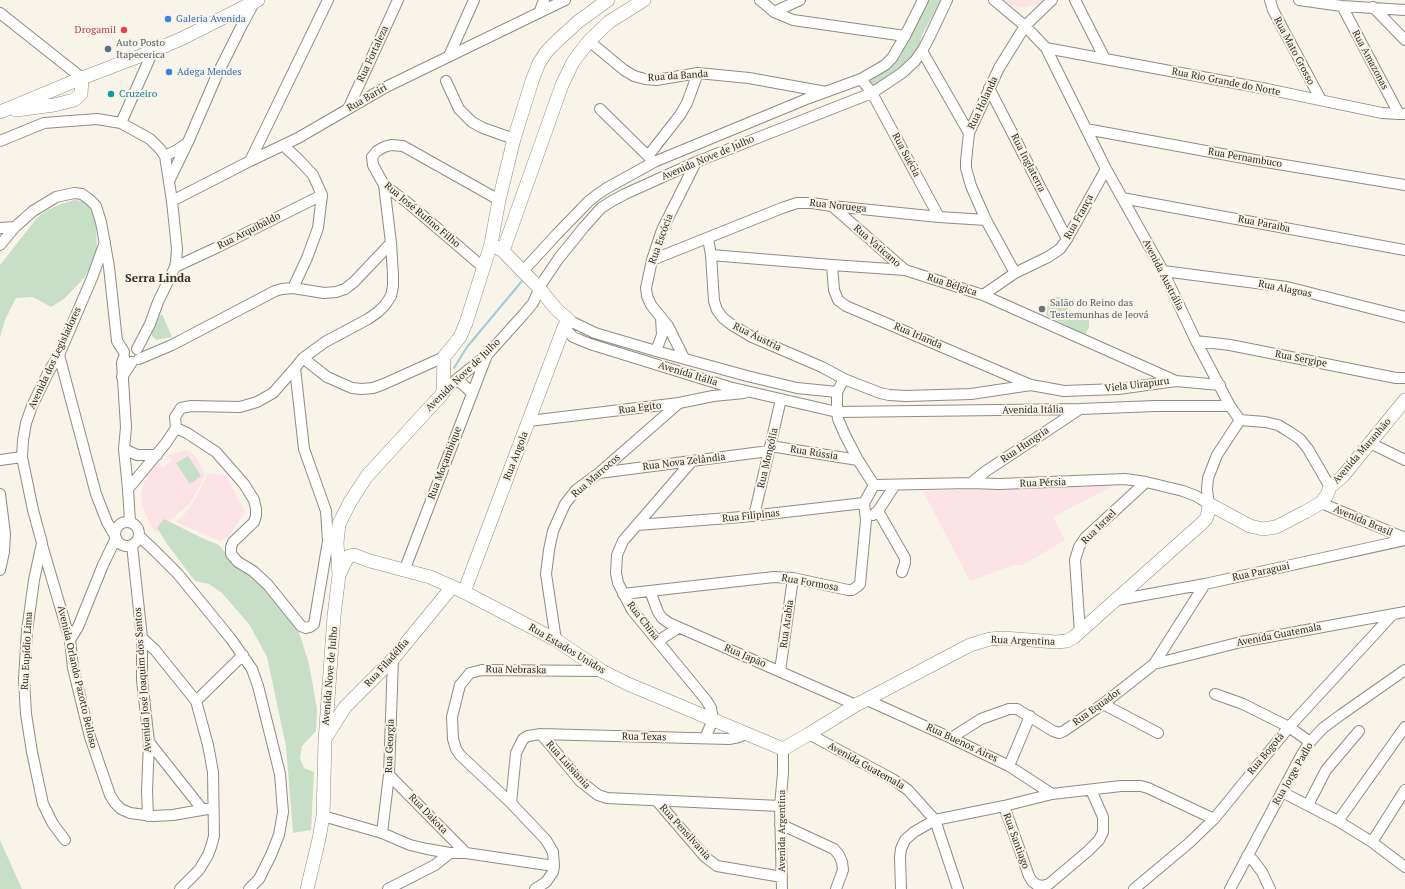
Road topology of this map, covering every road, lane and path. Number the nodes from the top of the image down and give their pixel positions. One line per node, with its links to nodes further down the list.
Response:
1 (328, 0): 58 (street)
2 (398, 0): 45 (street, Rua Fortaleza)
3 (474, 0): 35 (street)
4 (544, 0): 24 (street)
5 (565, 0): 24 (street, Rua Bariri)
6 (644, 0): 26 (main road)
7 (760, 0): 22 (street)
8 (800, 0): 22 (street)
9 (923, 0): 29 (street, Avenida Nove de Julho)
10 (947, 0): 34 (street, Avenida Nove de Julho)
11 (994, 0): 28 (street, Avenida Austrália)
12 (1052, 0): 28 (street, Rua Holanda)
13 (1075, 0): 36 (street)
14 (1270, 0): 44 (street, Rua Mato Grosso)
15 (1300, 0): 18 (street)
16 (257, 1): 20 (main road); 27 (street)
17 (604, 3): 25 (main road); 26 (main road)
18 (1342, 6): 19 (street); 48 (street, Rua Amazonas)
19 (1373, 7): 21 (street); 31 (street)
20 (240, 9): 27 (street); 33 (main road)
21 (1405, 10)
22 (774, 12): 29 (street)
23 (0, 13): 38 (street)
24 (539, 13): 35 (street, Rua Bariri)
25 (579, 21): 30 (main road); 52 (main road)
26 (609, 22): 30 (main road)
27 (242, 25): 54 (street)
28 (1026, 26): 32 (street, Avenida Austrália); 41 (street, Rua Holanda)
29 (905, 36): 39 (street, Avenida Nove de Julho)
30 (591, 39): 37 (street, Rua da Banda); 80 (main road)
31 (1405, 40)
32 (1046, 48): 36 (street, Rua Rio Grande do Norte); 50 (street, Avenida Austrália)
33 (153, 51): 38 (main road); 49 (street)
34 (922, 51): 43 (street, Avenida Nove de Julho); 51 (street)
35 (449, 56): 45 (street, Rua Bariri)
36 (1105, 59): 44 (street, Rua Rio Grande do Norte)
37 (698, 73): 42 (street, Rua da Banda); 57 (street)
38 (82, 78): 47 (main road)
39 (861, 79): 42 (street, Avenida Nove de Julho); 43 (street, Rua Suécia)
40 (446, 82): 52 (street)
41 (989, 88): 51 (street, Rua Holanda); 74 (street, Rua Inglaterra)
42 (826, 92): 57 (street, Avenida Nove de Julho)
43 (872, 93): 59 (street, Avenida Nove de Julho); 69 (street, Rua Suécia)
44 (1320, 100): 48 (street, Rua Rio Grande do Norte)
45 (348, 108): 55 (street, Rua Bariri)
46 (600, 109): 57 (street)
47 (1, 112)
48 (1402, 114)
49 (121, 123): 53 (street); 56 (street)
50 (1086, 129): 60 (street, Avenida Austrália); 62 (street, Rua Pernambuco)
51 (969, 134): 70 (street, Rua Holanda)
52 (514, 139): 66 (main road)
53 (0, 141)
54 (188, 142): 56 (street); 61 (street)
55 (283, 145): 58 (street, Rua Bariri); 64 (street)
56 (165, 156): 61 (street)
57 (651, 159): 87 (street, Avenida Nove de Julho)
58 (250, 161): 67 (street, Rua Bariri)
59 (696, 162): 82 (street, Rua Escócia); 91 (street, Avenida Nove de Julho)
60 (1106, 168): 65 (street, Avenida Austrália); 74 (street, Rua França)
61 (169, 181): 67 (street)
62 (1405, 185)
63 (384, 186): 66 (street, Rua José Rufino Filho); 76 (street); 85 (street, Rua José Rufino Filho)
64 (322, 195): 84 (street, Rua Arquibaldo); 90 (street)
65 (1122, 198): 79 (street, Rua Paraiba); 88 (street, Avenida Austrália)
66 (499, 200): 77 (main road)
67 (172, 201): 84 (street)
68 (832, 206): 69 (street, Rua Noruega); 73 (street, Rua Noruega); 86 (street, Rua Vaticano)
69 (939, 217): 70 (street, Rua Noruega)
70 (986, 220): 89 (street, Rua Holanda)
71 (15, 227): 72 (street); 75 (street); 78 (street)
72 (0, 228)
73 (708, 238): 81 (street, Rua Áustria); 82 (street, Rua Noruega)
74 (1067, 239): 89 (street, Rua França)
75 (105, 241): 98 (street); 99 (street, Avenida dos Legisladores)
76 (391, 243): 90 (street); 102 (street)
77 (491, 244): 80 (main road, Avenida Itália); 85 (main road)
78 (0, 246)
79 (1405, 250)
80 (503, 251): 87 (main road, Avenida Itália)
81 (711, 255): 83 (street, Rua Bélgica); 109 (street, Rua Áustria)
82 (652, 260): 94 (street, Rua Escócia)
83 (832, 266): 86 (street, Rua Bélgica); 106 (street, Rua Irlanda)
84 (175, 267): 98 (street)
85 (484, 268): 101 (main road)
86 (905, 270): 92 (street, Rua Bélgica)
87 (523, 271): 91 (main road, Avenida Itália)
88 (1162, 271): 93 (street, Rua Alagoas); 96 (street, Avenida Austrália)
89 (1015, 273): 92 (street, Rua França)
90 (293, 288): 98 (street)
91 (540, 289): 95 (main road, Avenida Itália); 100 (street, Avenida Nove de Julho)
92 (983, 295): 104 (street, Rua Bélgica)
93 (1405, 316)
94 (661, 317): 97 (street); 103 (street, Rua Escócia)
95 (567, 324): 97 (street, Avenida Itália); 115 (street, Avenida Itália); 126 (main road, Rua Angola)
96 (1196, 341): 107 (street, Rua Sergipe); 113 (street, Avenida Austrália)
97 (656, 351): 103 (street, Avenida Itália)
98 (132, 353): 130 (street)
99 (59, 355): 132 (street, Avenida dos Legisladores); 156 (street)
100 (487, 355): 108 (street, Avenida Nove de Julho); 118 (street, Rua Moçambique)
101 (444, 357): 102 (street); 117 (main road)
102 (303, 358): 105 (street)
103 (684, 358): 116 (street, Avenida Itália)
104 (1146, 367): 110 (street, Rua Bélgica); 112 (street)
105 (295, 368): 127 (street); 148 (street)
106 (998, 371): 111 (street, Rua Irlanda); 114 (street)
107 (1405, 378)
108 (457, 379): 117 (street, Avenida Nove de Julho); 118 (street)
109 (844, 379): 114 (street); 116 (street)
110 (1176, 381): 112 (street, Viela Uirapuru); 113 (street, Viela Uirapuru)
111 (1031, 385): 112 (street, Viela Uirapuru); 114 (street)
112 (1148, 385)
113 (1220, 385): 122 (street, Avenida Austrália)
114 (1002, 389)
115 (750, 392): 119 (street, Avenida Itália); 121 (street, Rua Egito)
116 (837, 392): 124 (street)
117 (443, 393): 151 (main road, Avenida Nove de Julho)
118 (472, 393): 162 (street, Rua Moçambique)
119 (781, 399): 124 (street, Avenida Itália); 129 (street, Rua Mongólia)
120 (1405, 400): 128 (main road, Avenida Maranhão)
121 (679, 403): 126 (street, Rua Egito); 137 (street, Rua Marrocos)
122 (1230, 406): 123 (street, Avenida Itália); 125 (street, Avenida Austrália)
123 (1080, 409): 124 (street, Avenida Itália); 139 (street, Rua Hungria)
124 (837, 412): 134 (street)
125 (1240, 420): 142 (street); 147 (street)
126 (530, 421): 169 (main road, Rua Angola)
127 (176, 428): 131 (street); 158 (street)
128 (1370, 443): 135 (street); 142 (main road, Avenida Maranhão)
129 (770, 448): 134 (street, Rua Rússia); 136 (street, Rua Nova Zelândia); 150 (street, Rua Mongólia)
130 (124, 449): 131 (street); 143 (street)
131 (157, 455): 143 (street)
132 (22, 457): 133 (street); 159 (street, Rua Eupídio Lima)
133 (0, 460)
134 (858, 460): 140 (street)
135 (1405, 460)
136 (692, 461): 137 (street, Rua Nova Zelândia); 154 (street, Rua China)
137 (599, 473): 178 (street, Rua Marrocos)
138 (1146, 482): 139 (street, Rua Pérsia); 147 (street, Rua Pérsia); 175 (street, Rua Israel)
139 (971, 483): 141 (street, Rua Pérsia)
140 (874, 485): 141 (street, Rua Pérsia); 145 (street)
141 (895, 486): 149 (street)
142 (1330, 487): 146 (main road, Avenida Maranhão)
143 (128, 489): 153 (street)
144 (0, 494): 161 (street)
145 (864, 502): 150 (street, Rua Filipinas); 152 (street, Rua Formosa)
146 (1321, 503): 147 (main road); 157 (street, Avenida Brasil)
147 (1208, 504): 171 (main road, Rua Argentina)
148 (326, 511): 151 (street); 158 (street)
149 (878, 511): 152 (street); 163 (street)
150 (754, 516): 154 (street, Rua Filipinas)
151 (341, 517): 158 (main road, Avenida Nove de Julho)
152 (866, 520): 165 (street, Rua Formosa)
153 (130, 522): 155 (street); 156 (street)
154 (637, 525): 170 (street, Rua China)
155 (139, 536): 160 (street); 180 (street)
156 (116, 537): 160 (street); 177 (street)
157 (1405, 539): 166 (street, Rua Paraguai)
158 (332, 541): 164 (main road, Avenida Nove de Julho)
159 (42, 543): 177 (street, Avenida Orlando Pazotto Belloso); 227 (street, Rua Eupídio Lima)
160 (132, 545): 176 (street, Avenida José Joaquim dos Santos)
161 (0, 570)
162 (404, 571): 164 (main road, Rua Estados Unidos); 167 (main road, Rua Estados Unidos)
163 (902, 572)
164 (339, 575): 187 (main road, Avenida Nove de Julho)
165 (793, 578): 168 (street, Rua Formosa); 185 (street, Rua Arabia)
166 (1205, 584): 171 (street, Rua Paraguai); 182 (street, Rua Equador)
167 (452, 587): 169 (main road, Rua Estados Unidos); 181 (main road, Rua Filadélfia)
168 (650, 591): 170 (street, Rua Formosa); 174 (street, Rua Japão)
169 (464, 592): 178 (main road, Rua Estados Unidos)
170 (623, 594): 179 (street, Rua China)
171 (1117, 600): 175 (main road, Rua Argentina)
172 (1405, 612): 173 (street, Avenida Guatemala)
173 (1393, 614): 182 (street, Avenida Guatemala); 194 (street, Rua Bogotá)
174 (678, 628): 179 (street); 185 (street, Rua Japão)
175 (1080, 633): 189 (main road, Rua Argentina)
176 (142, 638): 188 (street); 204 (street, Avenida José Joaquim dos Santos)
177 (70, 640): 220 (street, Avenida Orlando Pazotto Belloso)
178 (556, 640): 184 (main road, Rua Estados Unidos)
179 (658, 641): 193 (street, Rua China)
180 (243, 655): 188 (street); 236 (street)
181 (393, 659): 191 (main road, Rua Filadélfia); 208 (street, Rua Georgia)
182 (1154, 664): 190 (street, Rua Equador)
183 (1405, 670): 205 (street, Rua Jorge Padlo)
184 (602, 671): 193 (main road, Rua Estados Unidos); 214 (street, Rua Nebraska)
185 (780, 671): 189 (street, Rua Japão)
186 (1215, 694): 194 (street)
187 (328, 698): 191 (main road); 203 (main road, Avenida Nove de Julho)
188 (196, 701): 218 (street)
189 (861, 702): 200 (main road, Rua Argentina); 202 (street, Rua Buenos Aires)
190 (1103, 704): 192 (street, Rua Equador); 197 (street)
191 (346, 707): 203 (main road, Rua Filadélfia)
192 (1030, 716): 202 (street, Rua Equador); 207 (street)
193 (712, 720): 199 (main road, Rua Estados Unidos); 201 (street)
194 (1289, 727): 205 (street); 222 (street, Rua Bogotá)
195 (1405, 727): 224 (street)
196 (1358, 731): 217 (street)
197 (1158, 733)
198 (542, 734): 201 (street, Rua Texas); 213 (street, Rua Luisiania); 214 (street, Rua Luisiania)
199 (746, 734): 201 (street, Rua Texas); 206 (main road, Rua Estados Unidos)
200 (809, 734): 206 (main road, Rua Argentina); 223 (street, Avenida Guatemala)
201 (705, 738)
202 (951, 738): 207 (street, Rua Buenos Aires)
203 (325, 741): 221 (main road, Avenida Nove de Julho)
204 (149, 742): 219 (street); 220 (street, Avenida José Joaquim dos Santos)
205 (1310, 742): 211 (street, Rua Jorge Padlo)
206 (783, 749): 215 (street, Avenida Argentina)
207 (1009, 766): 212 (street, Rua Buenos Aires)
208 (389, 775): 226 (street, Rua Georgia); 230 (street, Rua Dakota)
209 (1091, 790): 212 (street); 216 (street, Rua Santiago); 222 (street)
210 (1405, 790): 228 (street)
211 (1282, 792): 217 (street); 231 (street, Rua Jorge Padlo)
212 (1052, 794): 216 (street)
213 (657, 802): 215 (street, Rua Luisiania); 234 (street, Rua Pensilvania)
214 (511, 803): 232 (street)
215 (780, 806): 225 (street, Avenida Argentina)
216 (1004, 806): 223 (street)
217 (1308, 806): 224 (street)
218 (213, 808): 219 (street, Avenida Orlando Pazotto Belloso); 235 (street)
219 (202, 809): 220 (street, Avenida Orlando Pazotto Belloso)
220 (148, 816)
221 (323, 816): 226 (street); 237 (main road, Avenida Nove de Julho)
222 (1214, 818): 244 (street, Rua Bogotá)
223 (935, 820): 242 (street); 243 (street, Avenida Guatemala)
224 (1338, 821): 228 (street)
225 (780, 824): 234 (street, Avenida Argentina); 241 (street)
226 (382, 833): 229 (street)
227 (66, 840)
228 (1372, 842): 233 (street)
229 (450, 853): 230 (street); 238 (street)
230 (466, 853): 232 (street)
231 (1247, 856): 245 (street, Rua Jorge Padlo); 246 (street)
232 (554, 866): 239 (street)
233 (1405, 867)
234 (782, 877): 240 (street, Avenida Argentina)
235 (180, 889)
236 (249, 889)
237 (307, 889)
238 (388, 889)
239 (535, 889)
240 (782, 889)
241 (836, 889)
242 (901, 889)
243 (958, 889)
244 (1134, 889)
245 (1230, 889)
246 (1270, 889)

